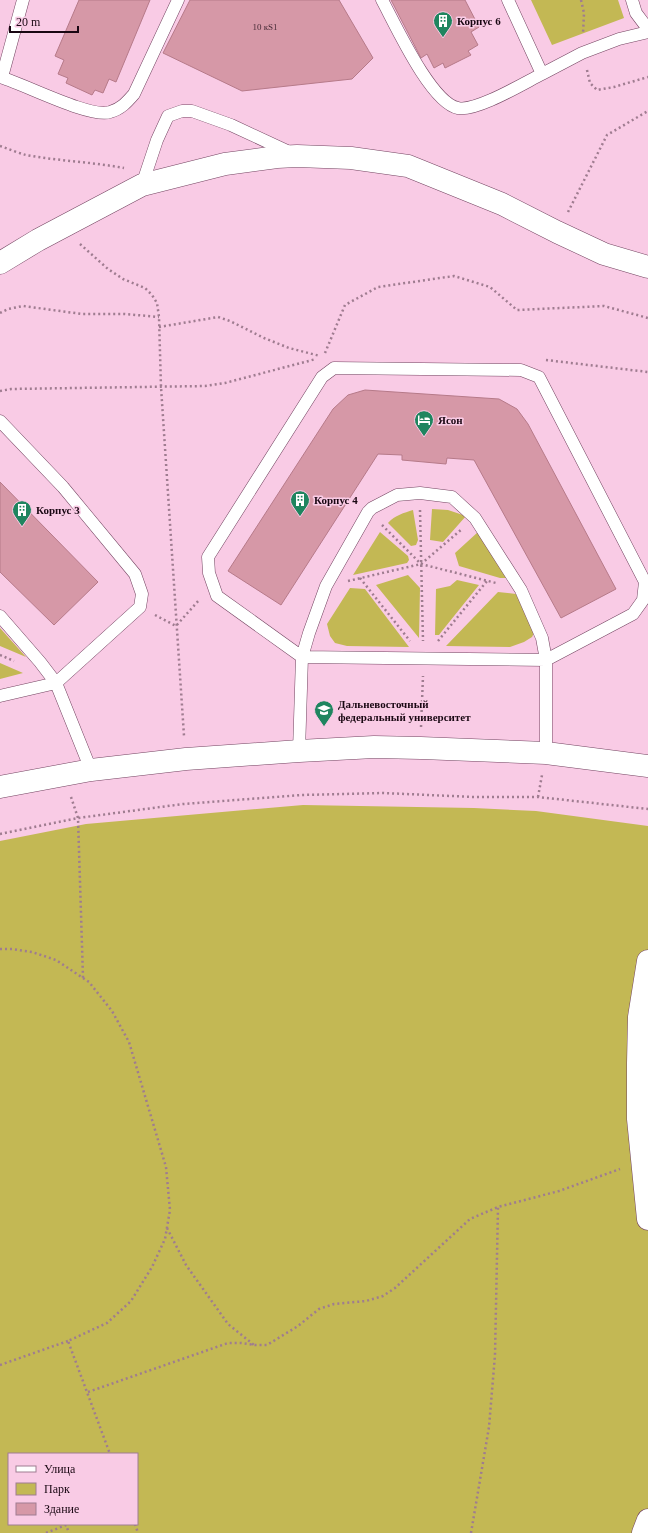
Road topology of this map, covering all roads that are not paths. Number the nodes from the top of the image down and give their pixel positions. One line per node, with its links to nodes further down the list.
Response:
1 (23, 0): 9 (lane)
2 (178, 0): 9 (lane)
3 (382, 0): 8 (lane)
4 (508, 0): 8 (lane)
5 (632, 0): 6 (lane)
6 (648, 29)
7 (648, 32): 8 (lane)
8 (542, 74)
9 (1, 77)
10 (298, 156): 11 (street); 11 (lane); 13 (street)
11 (144, 176): 12 (street)
12 (0, 263)
13 (648, 267)
14 (0, 421): 18 (lane)
15 (0, 616): 18 (lane)
16 (302, 657): 17 (lane); 17 (lane); 17 (lane); 20 (lane)
17 (546, 660): 21 (lane)
18 (56, 683): 19 (lane); 23 (lane)
19 (0, 696)
20 (299, 751): 21 (street); 23 (street)
21 (546, 753): 22 (street)
22 (648, 766)
23 (91, 770): 24 (street)
24 (0, 787)
25 (648, 961): 26 (street)
26 (648, 1219)
27 (648, 1520): 28 (street)
28 (643, 1533)

